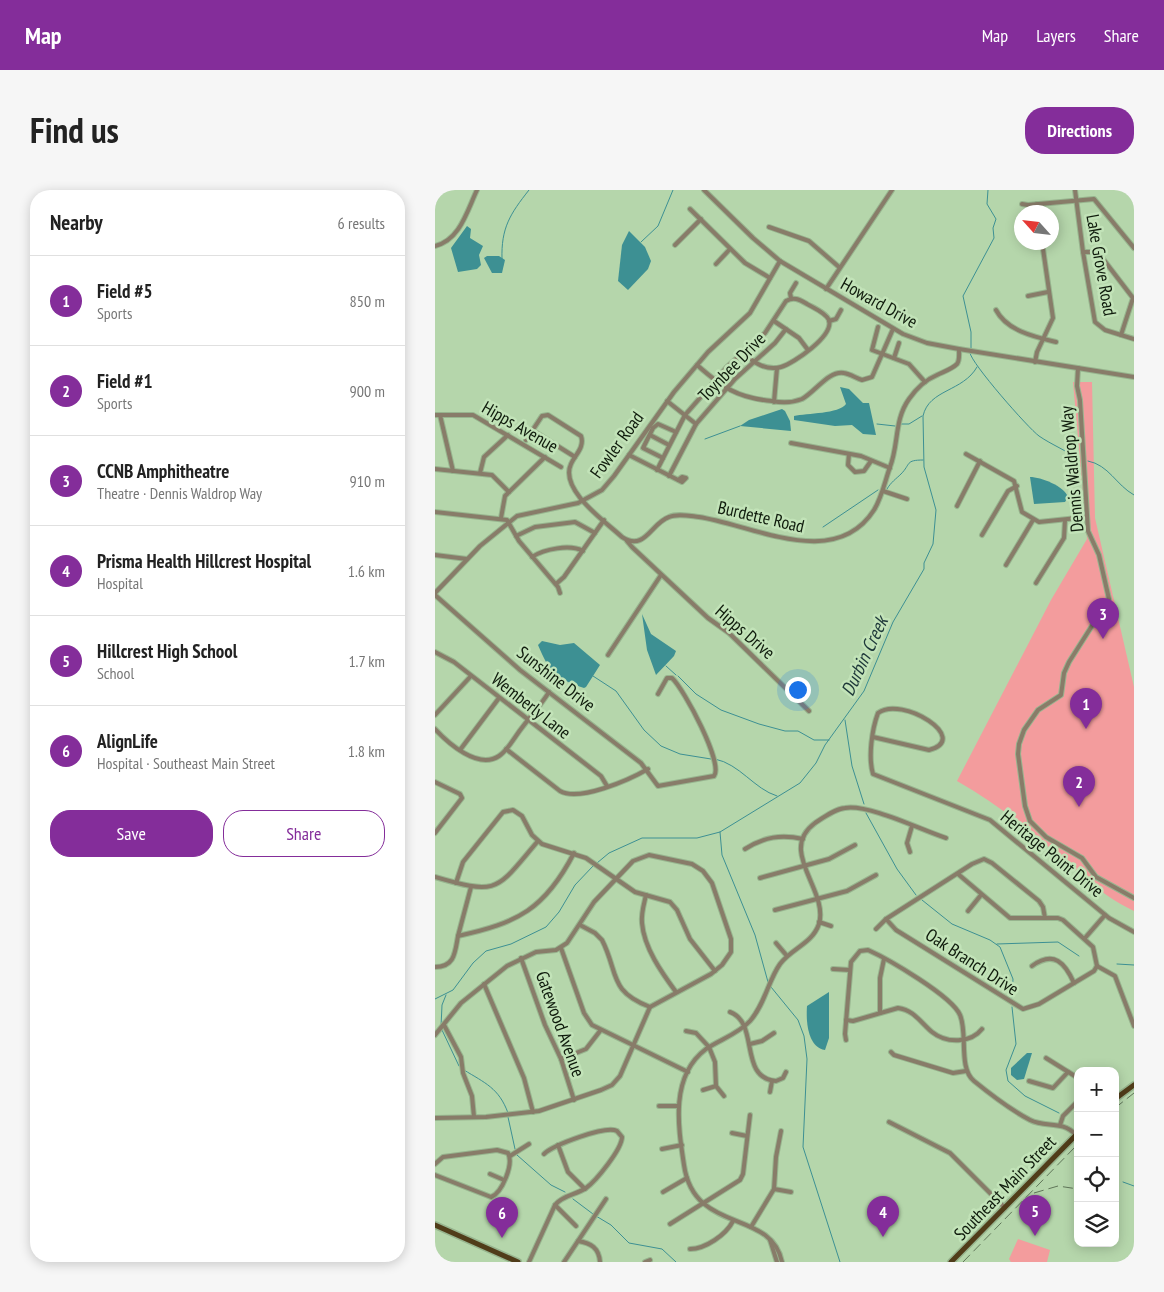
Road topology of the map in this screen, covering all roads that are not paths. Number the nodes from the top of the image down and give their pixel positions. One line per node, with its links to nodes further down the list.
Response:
1 (477, 190): 12 (street)
2 (704, 190): 17 (street, Howard Drive)
3 (892, 190): 19 (street)
4 (1075, 190): 5 (street, Lake Grove Road)
5 (1077, 200): 7 (street); 13 (street); 16 (street, Lake Grove Road)
6 (1022, 204): 7 (street)
7 (1037, 204)
8 (690, 209): 9 (street)
9 (701, 219): 11 (street); 14 (street)
10 (769, 227): 19 (street)
11 (675, 245)
12 (435, 246)
13 (1134, 248)
14 (730, 249): 18 (street); 20 (street)
15 (1043, 250): 23 (street)
16 (1083, 252): 33 (street, Lake Grove Road); 33 (street)
17 (780, 261): 20 (street, Fowler Road); 22 (street, Howard Drive)
18 (716, 264)
19 (839, 268): 22 (street)
20 (770, 278): 45 (street, Fowler Road)
21 (796, 283): 25 (street)
22 (826, 289): 32 (street, Howard Drive)
23 (1048, 292): 24 (street); 34 (street)
24 (1028, 296)
25 (791, 298): 28 (street); 29 (street)
26 (841, 310): 29 (street)
27 (996, 310): 34 (street)
28 (774, 321): 31 (street); 40 (street)
29 (829, 321): 38 (street)
30 (878, 327): 41 (street)
31 (786, 329): 38 (street); 43 (street, Toynbee Drive)
32 (893, 329): 39 (street, Howard Drive); 41 (street)
33 (1121, 335): 35 (street, Lake Grove Road)
34 (1043, 339): 36 (street); 44 (street)
35 (1134, 339)
36 (1056, 342)
37 (899, 343): 42 (street)
38 (808, 350): 46 (street)
39 (959, 350): 44 (street, Howard Drive); 50 (street, Burdette Road)
40 (744, 352): 43 (street); 49 (street)
41 (883, 354): 42 (street); 53 (street)
42 (894, 358): 50 (street)
43 (753, 362): 46 (street); 51 (street, Toynbee Drive)
44 (1035, 362): 47 (street, Howard Drive)
45 (697, 365): 49 (street); 52 (street, Fowler Road)
46 (777, 368): 53 (street)
47 (1078, 368): 48 (street, Howard Drive); 87 (street, Dennis Waldrop Way)
48 (1134, 377)
49 (715, 381): 51 (street); 55 (street)
50 (925, 382): 73 (street, Burdette Road)
51 (726, 389): 53 (street); 56 (street, Toynbee Drive)
52 (667, 401): 55 (street); 64 (street, Fowler Road)
53 (774, 402)
54 (437, 415): 59 (street, Hipps Avenue); 76 (street)
55 (685, 416): 56 (street); 58 (street)
56 (697, 424): 78 (street, Toynbee Drive)
57 (532, 430): 61 (street); 68 (street); 68 (street)
58 (676, 432): 60 (street); 63 (street)
59 (508, 435): 67 (street, Hipps Avenue); 77 (street)
60 (650, 435): 63 (street); 69 (street)
61 (526, 440)
62 (791, 443): 65 (street)
63 (669, 445): 69 (street)
64 (629, 454): 75 (street); 84 (street, Fowler Road)
65 (849, 454): 70 (street); 70 (street)
66 (965, 454): 71 (street)
67 (545, 457): 72 (street, Hipps Avenue); 82 (street)
68 (575, 457): 84 (street)
69 (663, 458): 75 (street)
70 (871, 461): 73 (street)
71 (980, 462): 80 (street); 85 (street)
72 (561, 467)
73 (890, 468): 81 (street, Burdette Road)
74 (435, 469): 76 (street)
75 (657, 470): 78 (street)
76 (453, 471): 77 (street)
77 (480, 473): 82 (street)
78 (669, 476): 79 (street)
79 (678, 480)
80 (1017, 486): 90 (street); 94 (street)
81 (883, 491): 83 (street); 96 (street, Burdette Road)
82 (509, 492): 88 (street)
83 (907, 498)
84 (582, 501): 89 (street); 92 (street, Fowler Road)
85 (957, 506)
86 (435, 512): 88 (street)
87 (1087, 517): 91 (street); 142 (street, Dennis Waldrop Way)
88 (501, 518): 92 (street)
89 (604, 520): 93 (street); 96 (street)
90 (1033, 520): 91 (street); 101 (street)
91 (1065, 520): 103 (street)
92 (509, 522): 95 (street); 100 (street, Fowler Road)
93 (595, 534): 95 (street); 97 (street)
94 (982, 535)
95 (516, 536): 99 (street)
96 (627, 540): 102 (street, Hipps Drive)
97 (583, 551): 99 (street); 104 (street)
98 (435, 555): 100 (street)
99 (532, 557): 104 (street)
100 (467, 559): 106 (street, Fowler Road)
101 (1006, 565)
102 (661, 575): 108 (street); 113 (street, Hipps Drive)
103 (1037, 583)
104 (556, 584): 105 (street)
105 (561, 593)
106 (435, 594): 110 (street, Sunshine Drive)
107 (435, 653): 109 (street, Wemberly Lane)
108 (608, 655)
109 (471, 676): 112 (street, Wemberly Lane); 114 (street)
110 (549, 692): 115 (street); 120 (street, Sunshine Drive)
111 (658, 694): 120 (street, Sunshine Drive)
112 (499, 698): 115 (street, Wemberly Lane); 119 (street)
113 (809, 710)
114 (435, 715)
115 (528, 720): 118 (street); 122 (street, Wemberly Lane)
116 (435, 729): 119 (street)
117 (873, 737): 117 (street, Heritage Point Drive); 146 (street, Heritage Point Drive)
118 (506, 749): 119 (street); 122 (street)
119 (460, 750)
120 (648, 769): 122 (street)
121 (435, 782): 124 (street)
122 (607, 786)
123 (912, 826): 125 (street); 126 (street); 130 (street)
124 (435, 834)
125 (946, 838)
126 (803, 839): 129 (street); 132 (street)
127 (537, 841): 131 (street); 138 (street); 139 (street)
128 (855, 844): 132 (street)
129 (745, 849)
130 (910, 852)
131 (574, 853): 136 (street); 154 (street)
132 (805, 866): 137 (street); 143 (street)
133 (958, 874): 141 (street); 147 (street); 148 (street)
134 (876, 875): 143 (street)
135 (435, 878): 138 (street)
136 (615, 878): 140 (street); 150 (street); 166 (street)
137 (760, 878)
138 (455, 883): 139 (street)
139 (471, 887): 154 (street)
140 (646, 895): 166 (street); 169 (street)
141 (981, 895): 145 (street); 147 (street)
142 (1134, 898)
143 (819, 899): 144 (street); 149 (street)
144 (775, 910)
145 (968, 911)
146 (1105, 915): 153 (street, Heritage Point Drive); 155 (street)
147 (1045, 918): 155 (street)
148 (886, 919): 152 (street); 167 (street, Oak Branch Drive)
149 (819, 922): 151 (street); 158 (street)
150 (579, 925): 157 (street); 170 (street)
151 (831, 926)
152 (876, 928)
153 (1134, 932)
154 (458, 936): 163 (street)
155 (1085, 938): 162 (street)
156 (776, 944): 158 (street)
157 (561, 948): 159 (street); 178 (street)
158 (787, 956): 176 (street)
159 (521, 958): 168 (street); 189 (street, Gatewood Avenue)
160 (884, 959): 165 (street); 172 (street); 183 (street)
161 (1032, 966): 167 (street)
162 (1097, 966): 167 (street, Oak Branch Drive); 175 (street)
163 (435, 967)
164 (833, 969): 165 (street)
165 (850, 970): 173 (street)
166 (715, 971): 169 (street)
167 (1074, 983)
168 (484, 984): 174 (street); 207 (street)
169 (676, 992): 170 (street)
170 (650, 1007): 185 (street)
171 (730, 1012): 176 (street)
172 (879, 1013): 173 (street); 183 (street)
173 (846, 1020): 182 (street)
174 (444, 1025): 181 (street); 209 (street)
175 (1134, 1026)
176 (743, 1028): 184 (street); 186 (street)
177 (982, 1029): 183 (street)
178 (600, 1031): 185 (street); 189 (street)
179 (686, 1031): 186 (street)
180 (774, 1033): 184 (street)
181 (435, 1035)
182 (846, 1040)
183 (964, 1040): 190 (street)
184 (750, 1044): 195 (street)
185 (633, 1045): 191 (street); 203 (street)
186 (709, 1047): 191 (street); 198 (street)
187 (891, 1052): 190 (street)
188 (1046, 1058): 193 (street)
189 (561, 1059): 203 (street, Gatewood Avenue)
190 (966, 1071): 212 (street)
191 (687, 1072): 206 (street)
192 (786, 1072): 195 (street)
193 (1068, 1072): 194 (street); 196 (street)
194 (1074, 1076)
195 (772, 1081): 200 (street)
196 (1029, 1081)
197 (1134, 1085): 201 (main road)
198 (716, 1086): 199 (street); 202 (street)
199 (703, 1090)
200 (770, 1092)
201 (1119, 1095)
202 (724, 1096)
203 (573, 1100): 207 (street)
204 (1074, 1105): 212 (street)
205 (659, 1106): 206 (street)
206 (679, 1106): 220 (street)
207 (533, 1112): 209 (street)
208 (750, 1115): 216 (street)
209 (474, 1117): 210 (street)
210 (435, 1118)
211 (889, 1122): 236 (street)
212 (1060, 1125): 214 (street)
213 (781, 1131): 230 (street)
214 (1074, 1132)
215 (732, 1133): 216 (street)
216 (747, 1136): 234 (street)
217 (1074, 1137): 236 (main road, Southeast Main Street)
218 (529, 1144): 223 (street)
219 (558, 1145): 222 (street); 229 (street); 229 (street)
220 (682, 1145): 221 (street); 227 (street)
221 (662, 1149)
222 (544, 1154)
223 (510, 1156): 224 (street); 228 (street)
224 (435, 1164)
225 (490, 1174): 228 (street)
226 (435, 1175): 228 (street)
227 (687, 1178): 231 (street); 234 (street)
228 (503, 1180)
229 (585, 1189): 235 (street)
230 (774, 1189): 232 (street); 241 (street)
231 (663, 1192)
232 (791, 1192)
233 (606, 1199): 243 (street)
234 (703, 1204): 237 (street); 238 (street)
235 (555, 1205): 240 (street); 247 (street)
236 (1005, 1208): 253 (main road, Southeast Main Street)
237 (733, 1221): 241 (street); 244 (street)
238 (669, 1224)
239 (435, 1225): 246 (main road)
240 (576, 1226)
241 (751, 1227): 242 (street)
242 (770, 1240): 251 (street); 252 (street)
243 (578, 1241): 248 (street); 249 (street)
244 (690, 1249)
245 (650, 1260): 250 (street)
246 (518, 1262)
247 (529, 1262)
248 (564, 1262)
249 (601, 1262)
250 (645, 1262)
251 (777, 1262)
252 (782, 1262)
253 (951, 1262)

